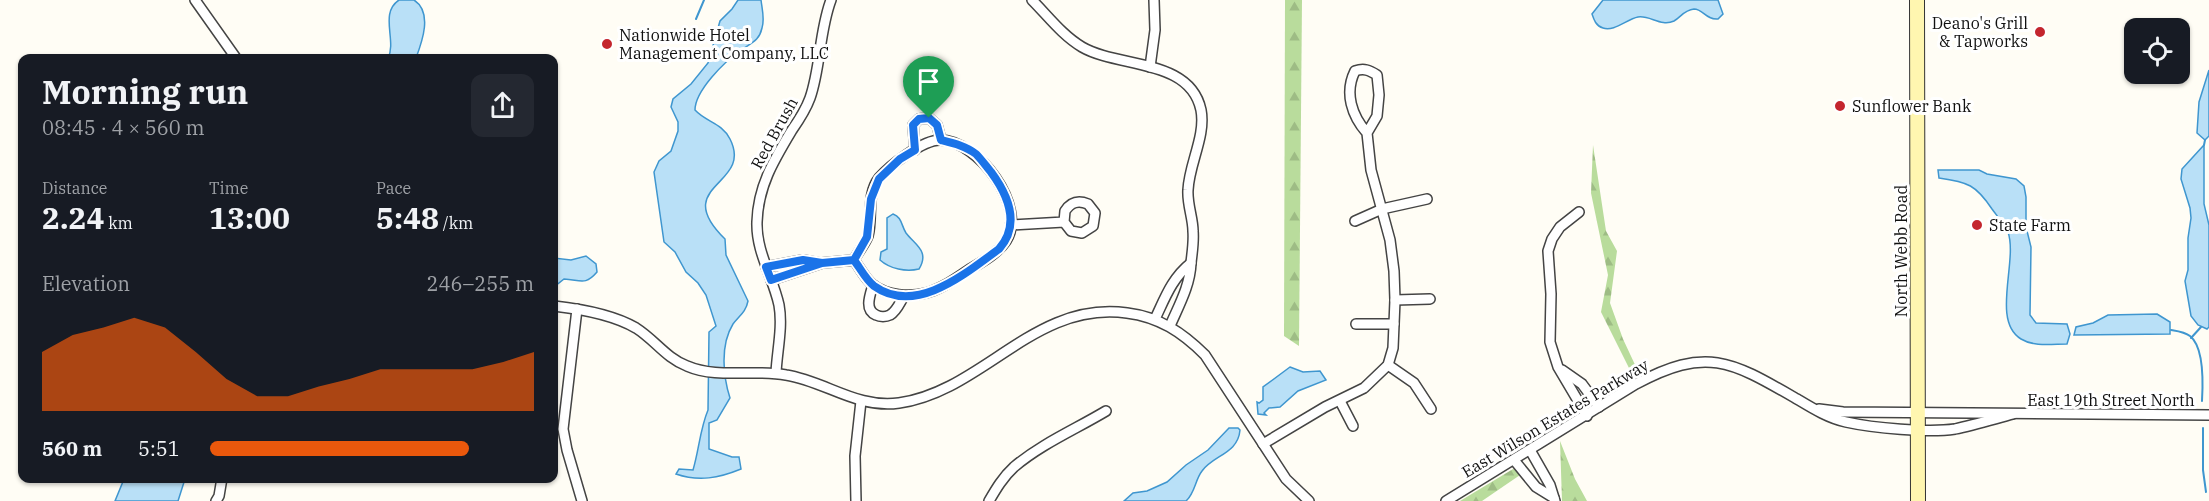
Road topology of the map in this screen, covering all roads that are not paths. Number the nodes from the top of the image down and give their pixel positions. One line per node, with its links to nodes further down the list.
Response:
1 (195, 0): 6 (street)
2 (831, 0): 20 (street, Red Brush)
3 (1032, 0): 7 (street)
4 (1154, 0): 7 (street)
5 (1917, 0): 43 (main road, North Webb Road)
6 (233, 54)
7 (1150, 67): 19 (street)
8 (1367, 133): 8 (street); 12 (street)
9 (941, 140): 10 (street); 10 (street); 16 (street)
10 (915, 150): 17 (street)
11 (1426, 200): 12 (street)
12 (1382, 209): 14 (street); 25 (street)
13 (1579, 212): 33 (street)
14 (1355, 221)
15 (1064, 222): 16 (street)
16 (1010, 225): 23 (street)
17 (854, 260): 18 (street); 22 (street)
18 (822, 263): 20 (street); 21 (street)
19 (1191, 263): 28 (street); 31 (street)
20 (766, 267): 21 (street, Red Brush)
21 (771, 280): 34 (street, Red Brush)
22 (873, 285): 23 (street); 23 (street)
23 (904, 296)
24 (1430, 299): 25 (street)
25 (1395, 300): 30 (street)
26 (558, 307): 27 (street)
27 (577, 309): 34 (street); 38 (street)
28 (1155, 319): 31 (street); 36 (street)
29 (1356, 324): 30 (street)
30 (1394, 324): 32 (street)
31 (1170, 326): 49 (street)
32 (1388, 364): 35 (street); 41 (street)
33 (1558, 366): 39 (street); 46 (street)
34 (776, 373): 36 (street)
35 (1340, 400): 47 (street); 49 (street)
36 (861, 401): 57 (street)
37 (558, 402): 38 (street)
38 (565, 403): 56 (street)
39 (1599, 407): 40 (street, East Wilson Estates Parkway); 46 (street, East Wilson Estates Parkway)
40 (1813, 408): 43 (street, East Wilson Estates Parkway); 48 (street, East Wilson Estates Parkway)
41 (1431, 409)
42 (1106, 411): 58 (street)
43 (1917, 412): 44 (street, East 19th Street North); 48 (main road, North Webb Road)
44 (2013, 414): 45 (street, East 19th Street North); 48 (street, East 19th Street North)
45 (2209, 415)
46 (1587, 416): 50 (street, East Wilson Estates Parkway)
47 (1353, 426)
48 (1917, 429): 60 (main road, North Webb Road)
49 (1263, 444): 53 (street)
50 (1530, 450): 51 (street, East Wilson Estates Parkway); 54 (street)
51 (1514, 460): 54 (street); 59 (street, East Wilson Estates Parkway)
52 (221, 483): 55 (street)
53 (1304, 499)
54 (1554, 500)
55 (216, 501)
56 (582, 501)
57 (855, 501)
58 (989, 501)
59 (1446, 501)
60 (1918, 501)

